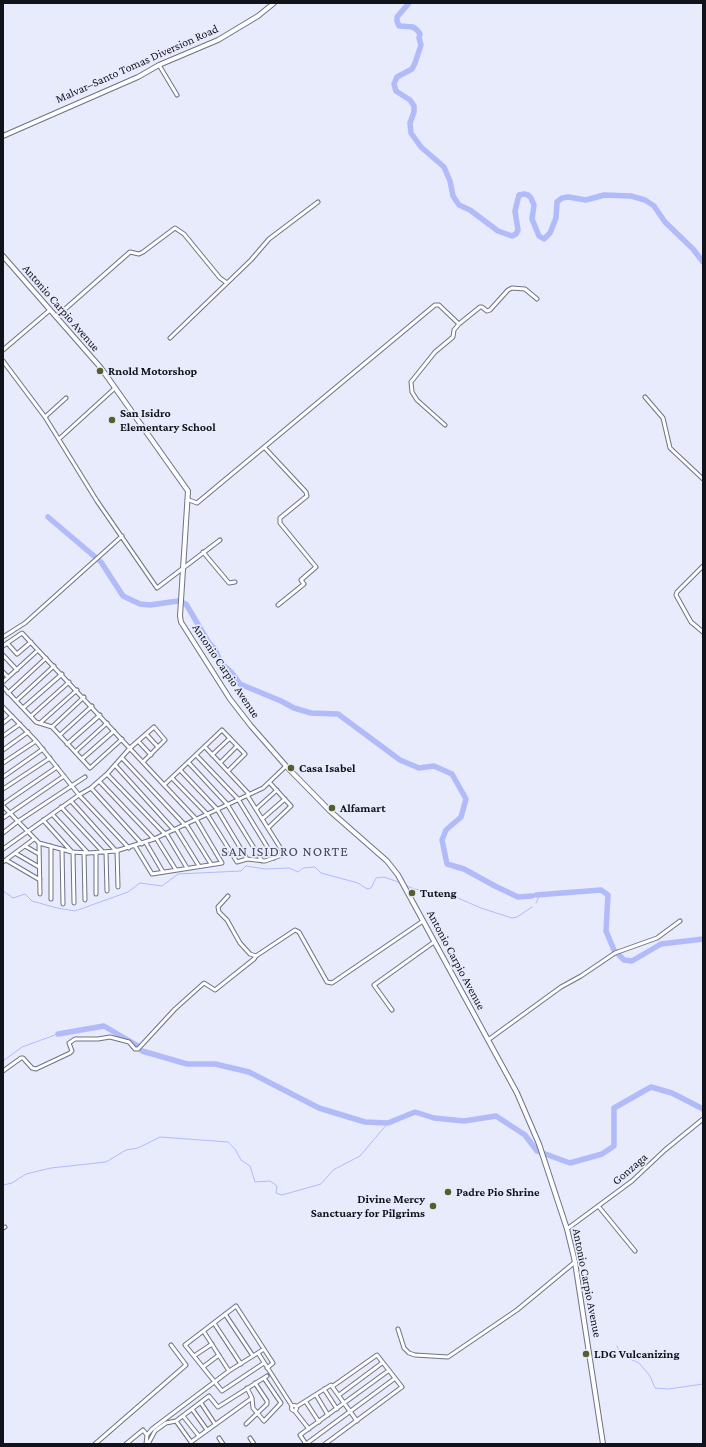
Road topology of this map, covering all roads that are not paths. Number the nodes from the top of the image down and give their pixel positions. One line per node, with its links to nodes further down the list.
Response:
1 (274, 3): 2 (street, Malvar–Santo Tomas Diversion Road)
2 (159, 65): 3 (street); 4 (street, Malvar–Santo Tomas Diversion Road)
3 (177, 95)
4 (3, 136)
5 (318, 202): 7 (street)
6 (3, 256): 9 (street, Antonio Carpio Avenue)
7 (227, 284): 10 (street); 12 (street)
8 (537, 299): 11 (street)
9 (50, 310): 10 (street, Antonio Carpio Avenue); 13 (street)
10 (56, 317): 15 (street, Antonio Carpio Avenue)
11 (459, 324): 19 (street); 21 (street)
12 (170, 338)
13 (3, 350)
14 (4, 363): 18 (street)
15 (115, 388): 20 (street); 23 (street, Antonio Carpio Avenue)
16 (645, 396): 22 (street)
17 (66, 398): 18 (street)
18 (45, 417): 20 (street)
19 (446, 425)
20 (59, 439): 24 (street)
21 (264, 447): 23 (street); 30 (street)
22 (703, 479)
23 (189, 500): 28 (street, Antonio Carpio Avenue)
24 (122, 536): 28 (street); 32 (street)
25 (220, 540): 26 (street)
26 (203, 552): 28 (street); 29 (street)
27 (703, 566): 31 (street)
28 (184, 567): 90 (street, Antonio Carpio Avenue)
29 (235, 582)
30 (278, 605)
31 (703, 632)
32 (3, 637)
33 (31, 642): 34 (street); 34 (street); 36 (street)
34 (7, 643): 35 (street)
35 (3, 646)
36 (38, 650): 38 (street); 40 (street)
37 (3, 655): 40 (street)
38 (46, 658): 39 (street); 48 (street)
39 (54, 666): 42 (street); 50 (street)
40 (17, 670): 43 (street)
41 (3, 672): 43 (street)
42 (62, 674): 45 (street); 53 (street)
43 (8, 677): 44 (street)
44 (3, 682)
45 (69, 682): 47 (street); 56 (street)
46 (3, 688): 48 (street)
47 (77, 690): 49 (street); 58 (street)
48 (8, 692): 50 (street)
49 (84, 697): 51 (street); 61 (street)
50 (16, 700): 53 (street)
51 (92, 706): 54 (street); 65 (street)
52 (3, 708): 55 (street)
53 (23, 708): 56 (street)
54 (100, 715): 59 (street); 71 (street)
55 (12, 716): 57 (street); 60 (street)
56 (31, 716): 58 (street)
57 (3, 723)
58 (40, 723): 61 (street)
59 (107, 723): 62 (street); 78 (street)
60 (20, 724): 63 (street); 66 (street)
61 (52, 727): 65 (street)
62 (114, 731): 68 (street); 84 (street)
63 (28, 732): 69 (street); 77 (street)
64 (146, 734): 70 (street); 73 (street); 73 (street)
65 (60, 735): 71 (street)
66 (3, 736)
67 (230, 738): 72 (street); 74 (street); 81 (street)
68 (122, 739): 75 (street); 84 (street)
69 (36, 741): 76 (street); 87 (street)
70 (138, 741): 75 (street); 79 (street)
71 (67, 744): 78 (street)
72 (237, 746): 88 (street); 93 (street)
73 (158, 747): 79 (street)
74 (205, 747): 80 (street); 81 (street)
75 (130, 748): 83 (street); 85 (street)
76 (43, 749): 82 (street); 95 (street)
77 (3, 750)
78 (75, 752): 84 (street)
79 (151, 755): 85 (street)
80 (196, 755): 86 (street); 108 (street)
81 (212, 755): 88 (street)
82 (50, 758): 91 (street); 104 (street)
83 (122, 758): 89 (street); 124 (street)
84 (82, 759)
85 (143, 762): 101 (street)
86 (188, 762): 92 (street); 111 (street)
87 (3, 763)
88 (220, 763): 93 (street)
89 (115, 765): 94 (street); 126 (street)
90 (286, 766): 100 (street); 167 (street, Antonio Carpio Avenue)
91 (57, 767): 96 (street); 112 (street)
92 (180, 770): 98 (street); 114 (street)
93 (228, 771): 106 (street)
94 (107, 774): 99 (street); 129 (street)
95 (3, 776)
96 (64, 776): 102 (street); 116 (street)
97 (85, 777): 102 (street)
98 (172, 778): 101 (street); 118 (street)
99 (99, 781): 103 (street); 131 (street)
100 (270, 783): 105 (street); 106 (street)
101 (164, 785): 120 (street)
102 (72, 786): 107 (street); 123 (street)
103 (91, 788): 107 (street); 132 (street)
104 (3, 789)
105 (277, 790): 109 (street); 115 (street)
106 (248, 794): 108 (street); 115 (street)
107 (79, 795): 110 (street); 137 (street)
108 (238, 799): 111 (street); 147 (street)
109 (285, 799): 121 (street); 125 (street)
110 (71, 801): 113 (street); 140 (street)
111 (227, 804): 114 (street); 150 (street)
112 (3, 805): 116 (street)
113 (62, 807): 117 (street); 143 (street)
114 (217, 809): 118 (street); 148 (street)
115 (256, 809): 121 (street)
116 (9, 813): 119 (street); 123 (street)
117 (52, 814): 122 (street); 145 (street)
118 (207, 814): 120 (street); 148 (street)
119 (3, 818)
120 (196, 819): 124 (street); 151 (street)
121 (262, 819): 125 (street)
122 (43, 820): 127 (street); 141 (street)
123 (17, 822): 127 (street); 128 (street)
124 (185, 824): 126 (street); 151 (street)
125 (268, 828): 147 (street)
126 (175, 829): 129 (street); 153 (street)
127 (26, 832): 130 (street); 138 (street)
128 (3, 833)
129 (166, 834): 131 (street); 154 (street)
130 (34, 839): 133 (street); 134 (street)
131 (155, 839): 132 (street); 155 (street)
132 (144, 843): 136 (street); 156 (street)
133 (39, 844): 135 (street); 146 (street)
134 (25, 846): 144 (street); 146 (street)
135 (50, 846): 139 (street); 163 (street)
136 (134, 846): 137 (street); 156 (street)
137 (129, 848): 140 (street)
138 (3, 849)
139 (62, 849): 141 (street); 166 (street)
140 (117, 850): 143 (street); 158 (street)
141 (72, 852): 145 (street); 165 (street)
142 (96, 852): 143 (street); 145 (street); 161 (street)
143 (104, 852): 159 (street)
144 (15, 853): 149 (street); 152 (street)
145 (86, 853): 164 (street)
146 (39, 854): 152 (street)
147 (274, 858): 150 (street)
148 (247, 859): 150 (street)
149 (4, 861): 157 (street)
150 (262, 861)
151 (211, 864): 153 (street)
152 (39, 866): 157 (street)
153 (199, 866): 154 (street)
154 (187, 868): 155 (street)
155 (176, 870): 156 (street)
156 (163, 872)
157 (40, 880): 160 (street)
158 (118, 887)
159 (107, 891)
160 (40, 894)
161 (96, 894)
162 (228, 896): 170 (street)
163 (51, 899)
164 (85, 900)
165 (74, 903)
166 (63, 904)
167 (423, 921): 169 (street, Antonio Carpio Avenue); 170 (street)
168 (680, 921): 172 (street)
169 (434, 942): 171 (street); 172 (street, Antonio Carpio Avenue)
170 (256, 956): 173 (street)
171 (392, 1010)
172 (488, 1040): 176 (street, Antonio Carpio Avenue)
173 (3, 1071)
174 (703, 1119): 175 (street, Gonzaga)
175 (598, 1207): 176 (street, Gonzaga); 177 (street)
176 (567, 1229): 178 (street, Antonio Carpio Avenue)
177 (635, 1251)
178 (575, 1262): 181 (street); 234 (street, Antonio Carpio Avenue)
179 (225, 1314): 180 (street); 185 (street); 189 (street)
180 (214, 1323): 182 (street); 192 (street)
181 (398, 1329)
182 (204, 1332): 183 (street); 188 (street)
183 (212, 1344): 187 (street); 188 (street)
184 (171, 1345): 227 (street)
185 (264, 1349): 186 (street); 194 (street)
186 (258, 1353): 189 (street); 190 (street)
187 (219, 1355): 193 (street); 195 (street)
188 (194, 1356): 193 (street)
189 (253, 1356): 192 (street)
190 (264, 1363): 194 (street); 198 (street)
191 (382, 1363): 196 (street); 200 (street); 204 (street)
192 (241, 1364): 195 (street)
193 (203, 1367): 198 (street)
194 (267, 1368): 210 (street)
195 (229, 1371): 198 (street)
196 (388, 1371): 197 (street); 208 (street)
197 (394, 1379): 212 (street); 217 (street)
198 (215, 1381): 223 (street)
199 (255, 1383): 201 (street); 213 (street); 213 (street)
200 (334, 1386): 202 (street); 204 (street)
201 (247, 1388): 205 (street); 207 (street)
202 (324, 1390): 203 (street); 211 (street)
203 (316, 1395): 206 (street); 214 (street)
204 (339, 1395): 208 (street)
205 (252, 1398): 213 (street); 219 (street)
206 (306, 1402): 210 (street); 218 (street)
207 (201, 1403): 209 (street); 219 (street)
208 (345, 1403): 211 (street); 212 (street)
209 (192, 1409): 215 (street); 222 (street)
210 (295, 1409): 221 (street)
211 (337, 1409): 214 (street)
212 (351, 1412): 217 (street); 232 (street)
213 (258, 1414): 220 (street)
214 (328, 1415): 218 (street)
215 (183, 1416): 216 (street); 224 (street)
216 (176, 1421): 224 (street); 229 (street)
217 (357, 1421): 233 (street)
218 (319, 1422): 221 (street)
219 (215, 1424): 222 (street)
220 (246, 1424)
221 (309, 1429): 232 (street)
222 (207, 1430): 224 (street)
223 (147, 1435): 228 (street); 229 (street)
224 (199, 1436)
225 (219, 1438): 230 (street)
226 (250, 1438): 231 (street)
227 (94, 1444)
228 (126, 1444)
229 (147, 1444)
230 (223, 1444)
231 (254, 1444)
232 (306, 1444)
233 (325, 1444)
234 (603, 1444)

